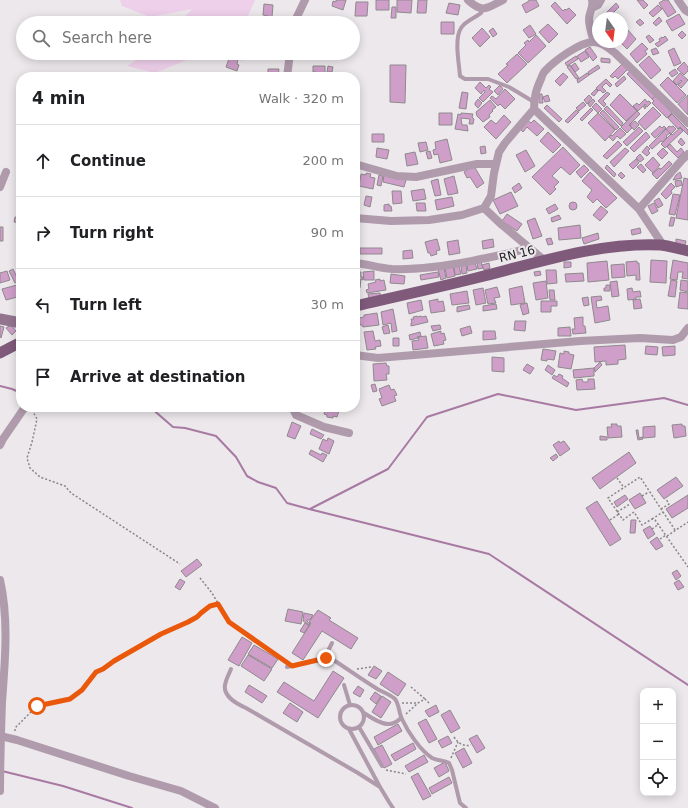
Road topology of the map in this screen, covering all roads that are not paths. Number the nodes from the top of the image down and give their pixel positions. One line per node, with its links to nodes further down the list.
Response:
1 (305, 0): 9 (street)
2 (468, 0): 7 (street)
3 (503, 0): 7 (street)
4 (601, 0): 6 (street)
5 (678, 0): 8 (street)
6 (592, 4): 10 (street)
7 (482, 8): 15 (lane)
8 (688, 12)
9 (297, 16)
10 (592, 33)
11 (592, 42): 15 (street)
12 (608, 48): 16 (street)
13 (289, 60): 14 (street)
14 (288, 72)
15 (534, 106): 18 (street); 23 (street)
16 (688, 122)
17 (688, 154): 23 (street)
18 (496, 164): 19 (street); 22 (street)
19 (360, 165)
20 (6, 172): 21 (street)
21 (0, 187)
22 (484, 208): 24 (street); 26 (street)
23 (639, 208): 25 (street)
24 (360, 218)
25 (662, 245): 27 (main road, RN 16 / RN 16); 28 (main road, RN 16 / RN 16)
26 (529, 248): 28 (street); 29 (street)
27 (688, 251)
28 (544, 260): 30 (main road, RN 16 / RN 16)
29 (360, 265)
30 (360, 305)
31 (0, 319): 32 (main road)
32 (16, 322)
33 (688, 328): 36 (street)
34 (16, 345): 35 (main road)
35 (0, 353)
36 (360, 356)
37 (22, 412): 40 (street)
38 (294, 412): 39 (street)
39 (349, 433)
40 (0, 445)
41 (0, 580): 52 (street)
42 (332, 643): 43 (lane)
43 (324, 659): 44 (lane); 49 (lane)
44 (287, 667)
45 (230, 669): 56 (lane)
46 (344, 685): 47 (lane)
47 (350, 705): 48 (lane); 51 (lane)
48 (364, 713): 49 (lane); 50 (lane)
49 (401, 718): 60 (lane)
50 (360, 727): 51 (lane); 54 (lane)
51 (349, 730): 56 (lane)
52 (0, 736): 53 (street); 58 (street)
53 (0, 766): 55 (street)
54 (382, 766)
55 (0, 777): 57 (street)
56 (380, 787): 59 (lane)
57 (0, 791)
58 (215, 808)
59 (393, 808)
60 (466, 808)

